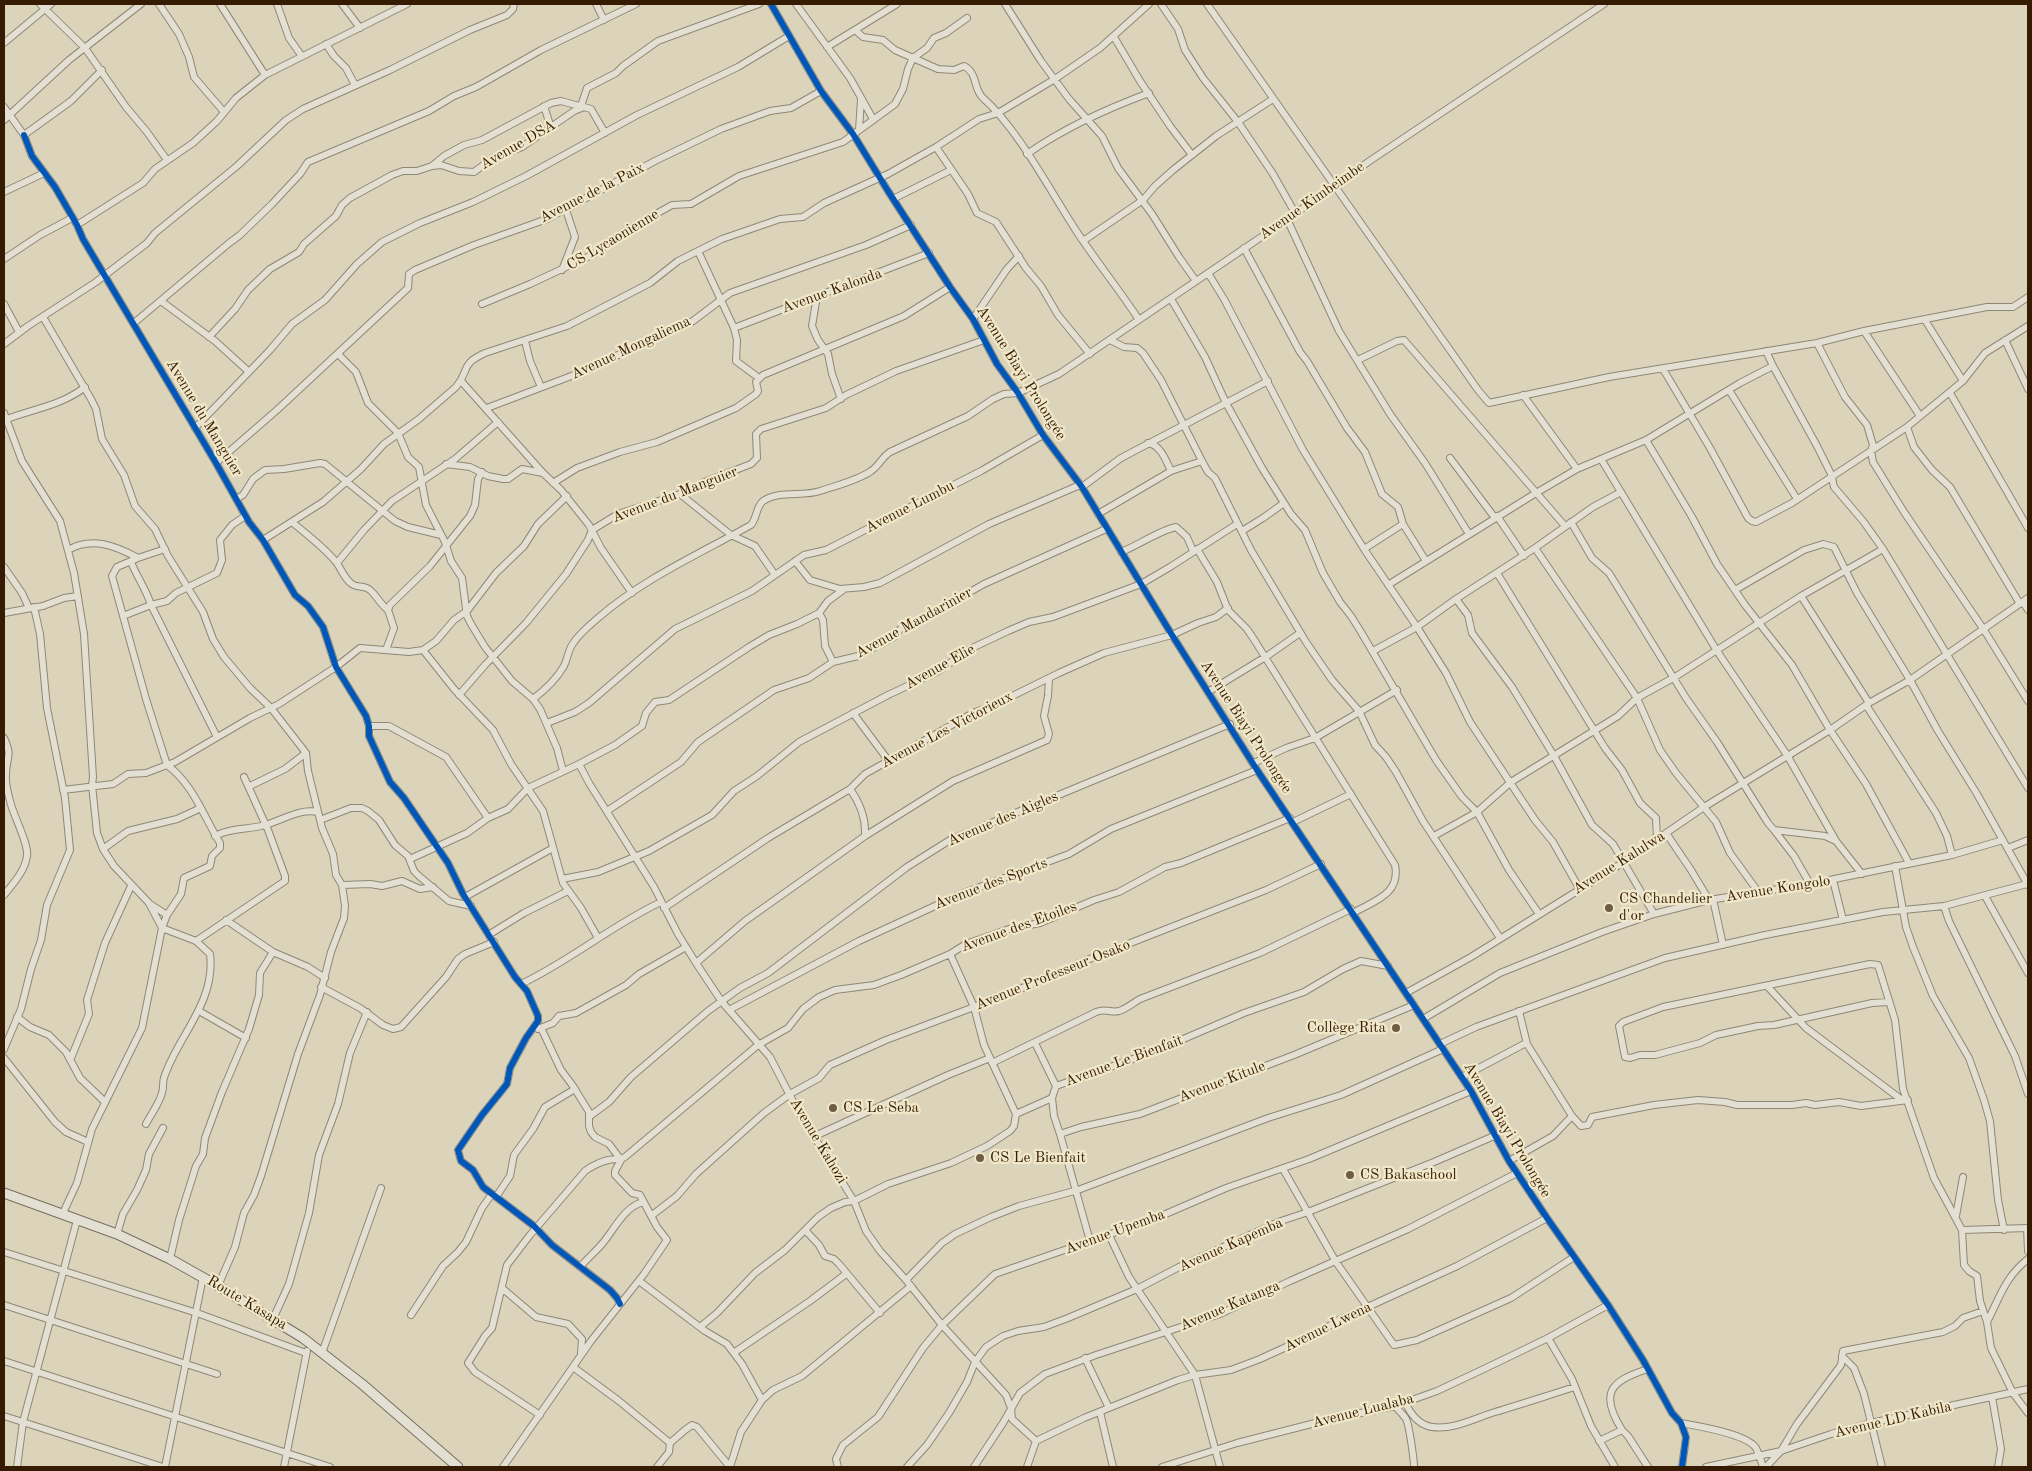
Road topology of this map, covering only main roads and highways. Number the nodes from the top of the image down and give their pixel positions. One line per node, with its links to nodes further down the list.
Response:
1 (4, 1193): 2 (main road, Route Kasapa)
2 (458, 1467)

